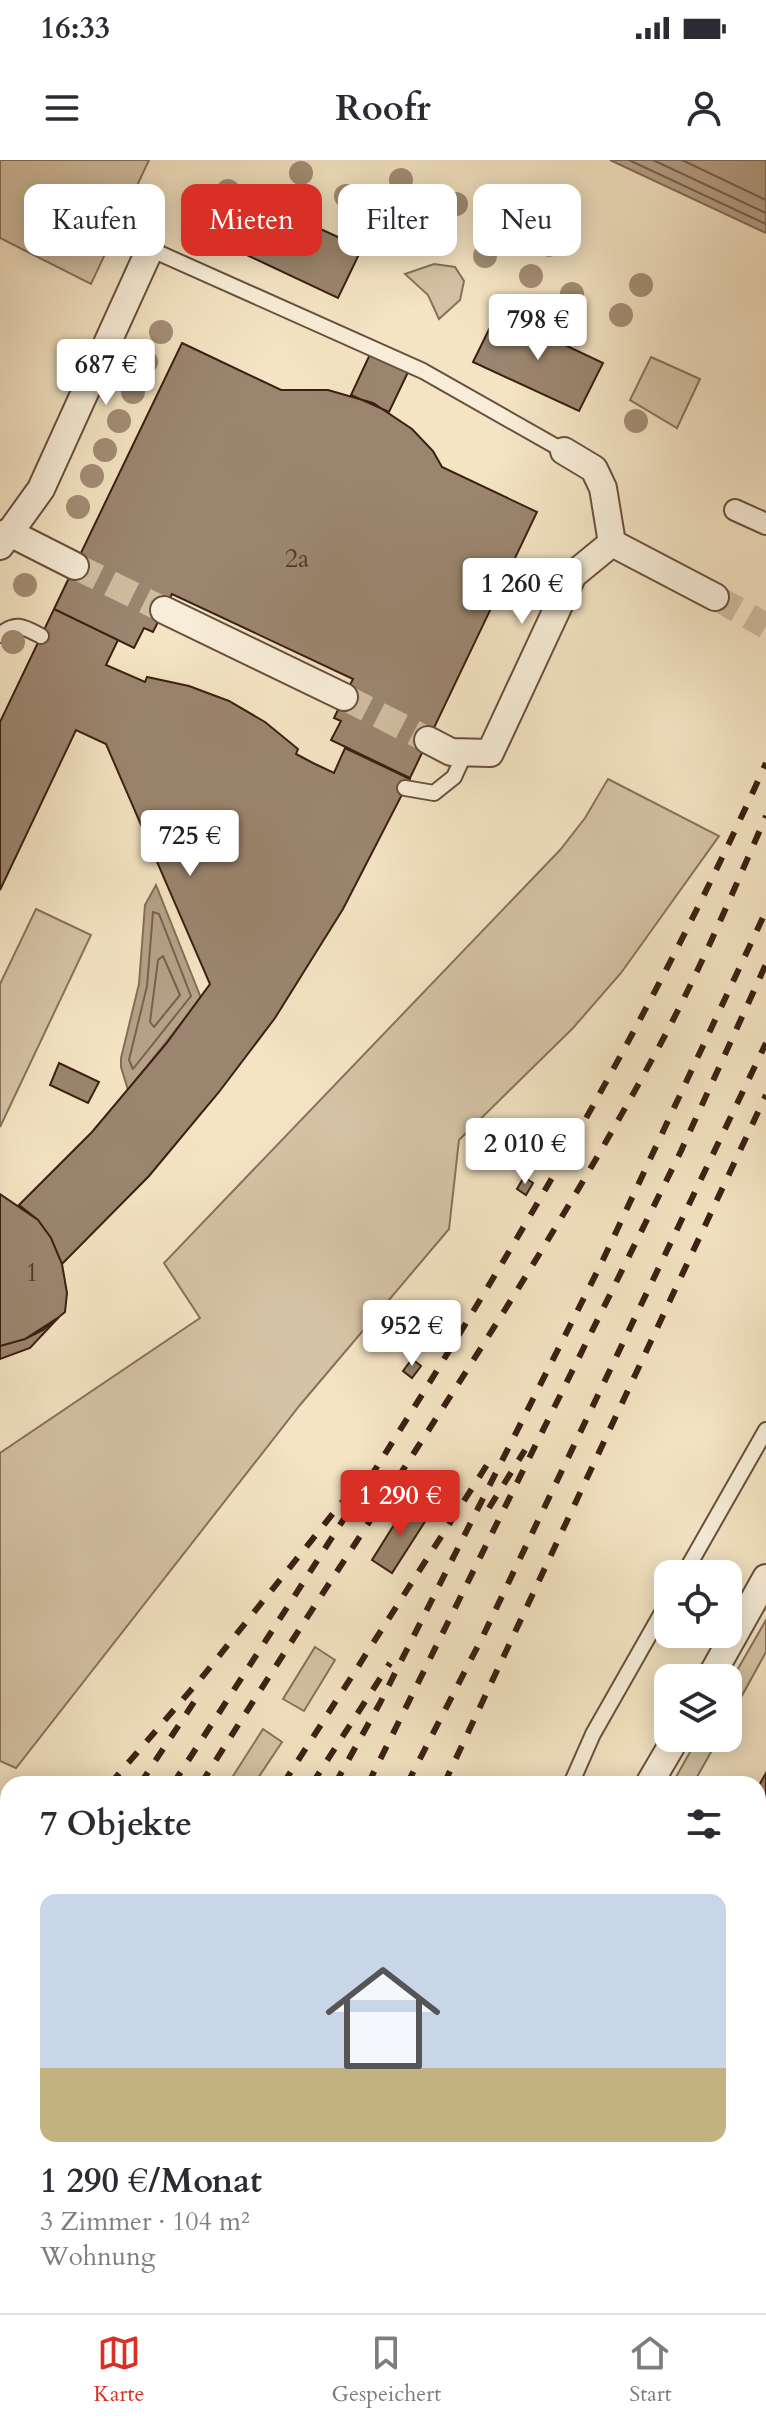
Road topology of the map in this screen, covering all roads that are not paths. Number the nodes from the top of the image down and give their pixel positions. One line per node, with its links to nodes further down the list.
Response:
1 (147, 256): 6 (street)
2 (165, 256): 3 (lane)
3 (564, 451): 7 (street)
4 (735, 510): 5 (street)
5 (766, 524)
6 (4, 539): 8 (street)
7 (612, 543): 9 (street); 15 (street)
8 (75, 566)
9 (715, 597)
10 (164, 610): 13 (street)
11 (0, 635): 12 (lane)
12 (41, 636)
13 (344, 697)
14 (428, 740): 15 (street)
15 (465, 753): 16 (lane)
16 (405, 788)
17 (766, 1430): 18 (lane)
18 (692, 1560)
19 (766, 1578): 21 (street)
20 (654, 1627): 23 (lane)
21 (718, 1664)
22 (668, 1752): 24 (street)
23 (575, 1776)
24 (654, 1776)

